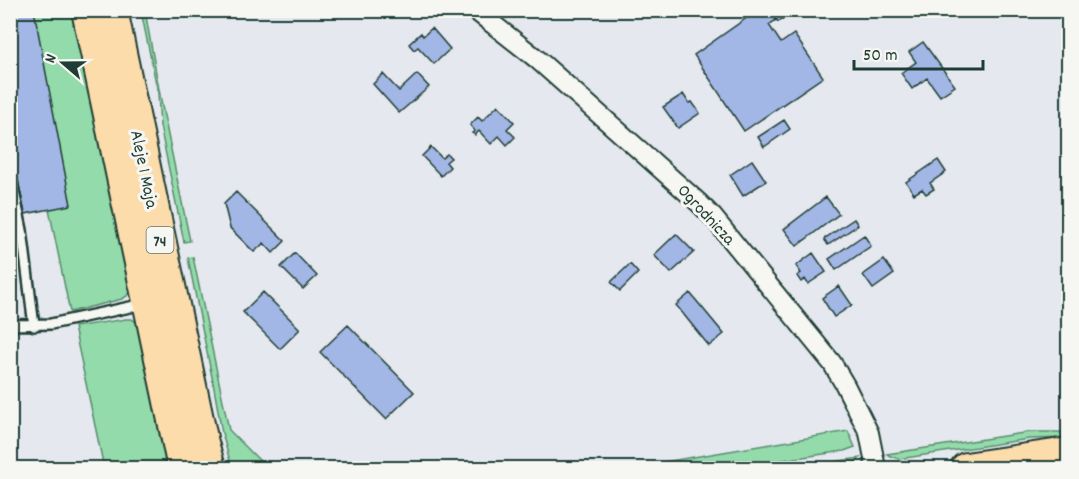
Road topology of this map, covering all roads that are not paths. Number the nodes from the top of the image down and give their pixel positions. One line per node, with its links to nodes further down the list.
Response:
1 (87, 10): 5 (main road, Aleje 1 Maja / 74)
2 (112, 10): 5 (main road, Aleje 1 Maja / 74)
3 (475, 10): 11 (street, Ogrodnicza)
4 (10, 173): 7 (lane)
5 (160, 301): 7 (lane); 9 (main road, Aleje 1 Maja / 74); 10 (main road, Aleje 1 Maja / 74)
6 (10, 325): 7 (lane)
7 (34, 326)
8 (1068, 453): 12 (main road)
9 (183, 468)
10 (210, 468)
11 (876, 468)
12 (966, 468)

